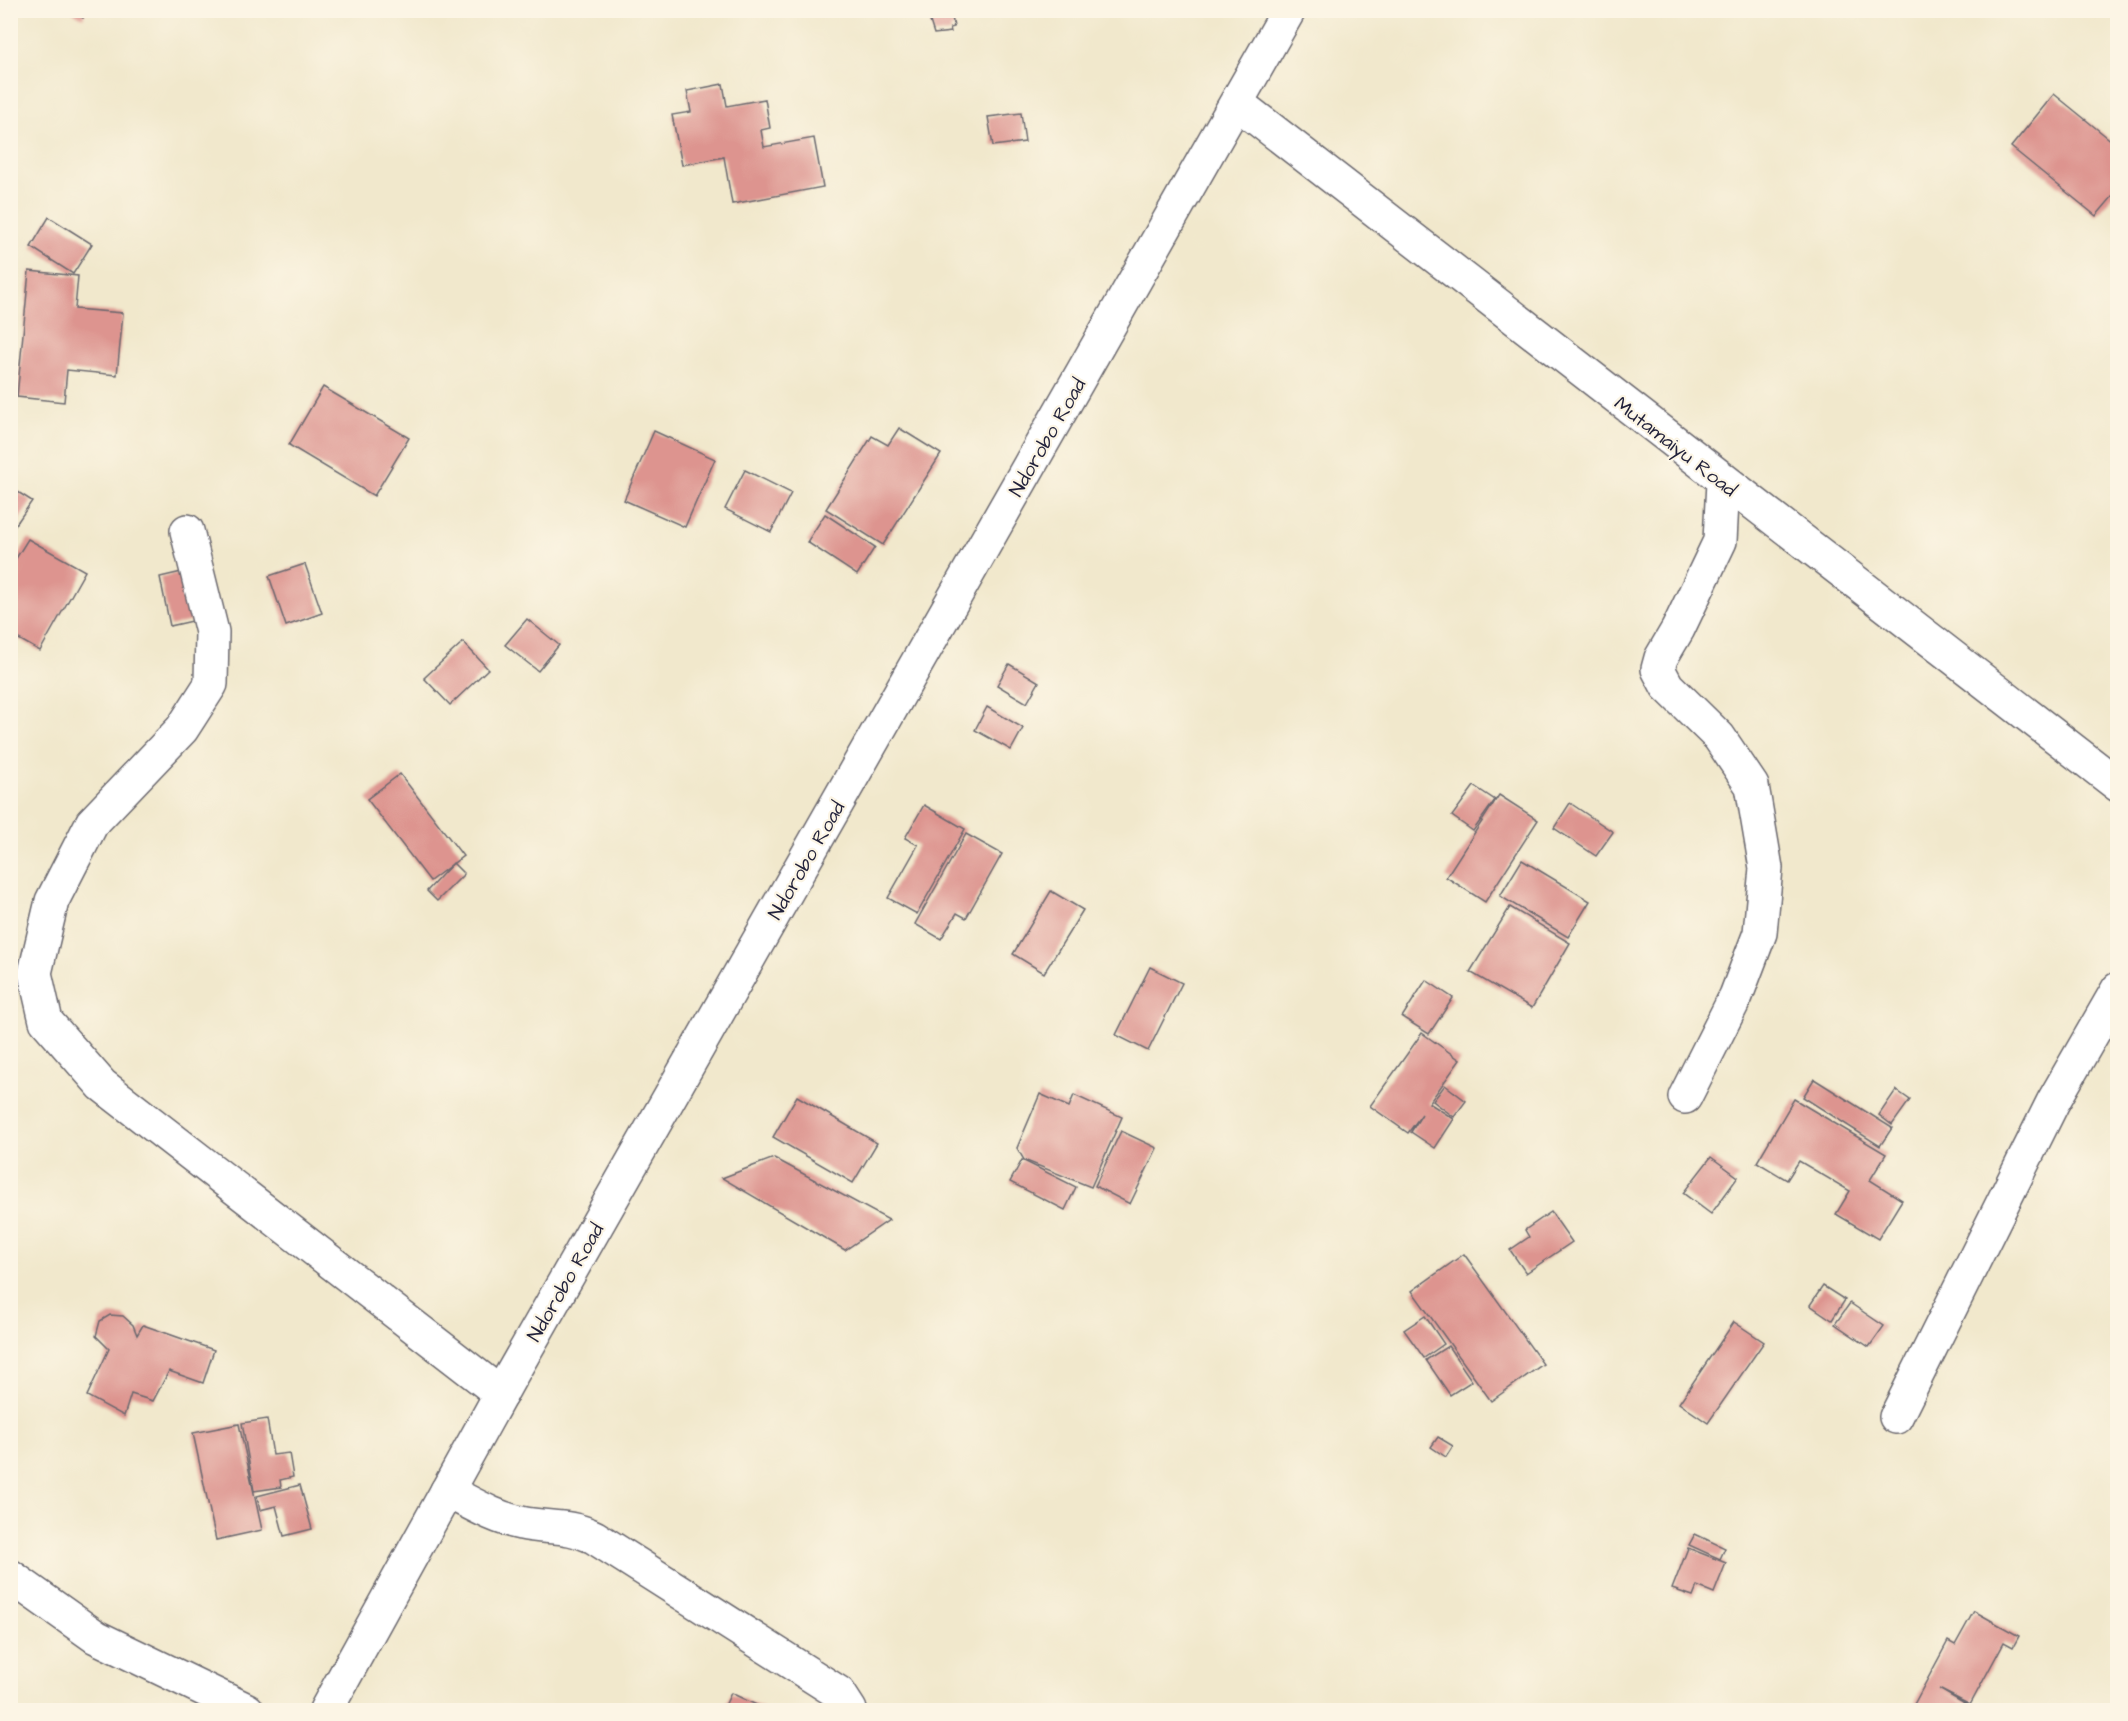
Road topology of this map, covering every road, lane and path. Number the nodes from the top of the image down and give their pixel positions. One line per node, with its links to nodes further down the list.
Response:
1 (1289, 10): 2 (street, Ndorobo Road)
2 (1237, 103): 3 (street, Mutamaiyu Road); 8 (street, Ndorobo Road)
3 (1723, 482): 5 (street, Mutamaiyu Road); 7 (street)
4 (187, 531): 8 (street)
5 (2118, 785)
6 (2118, 988): 9 (street)
7 (1685, 1097)
8 (501, 1394): 10 (street, Ndorobo Road)
9 (1896, 1417)
10 (447, 1491): 13 (street, Ndorobo Road); 14 (street)
11 (10, 1576): 12 (street)
12 (247, 1710)
13 (326, 1710)
14 (850, 1710)

